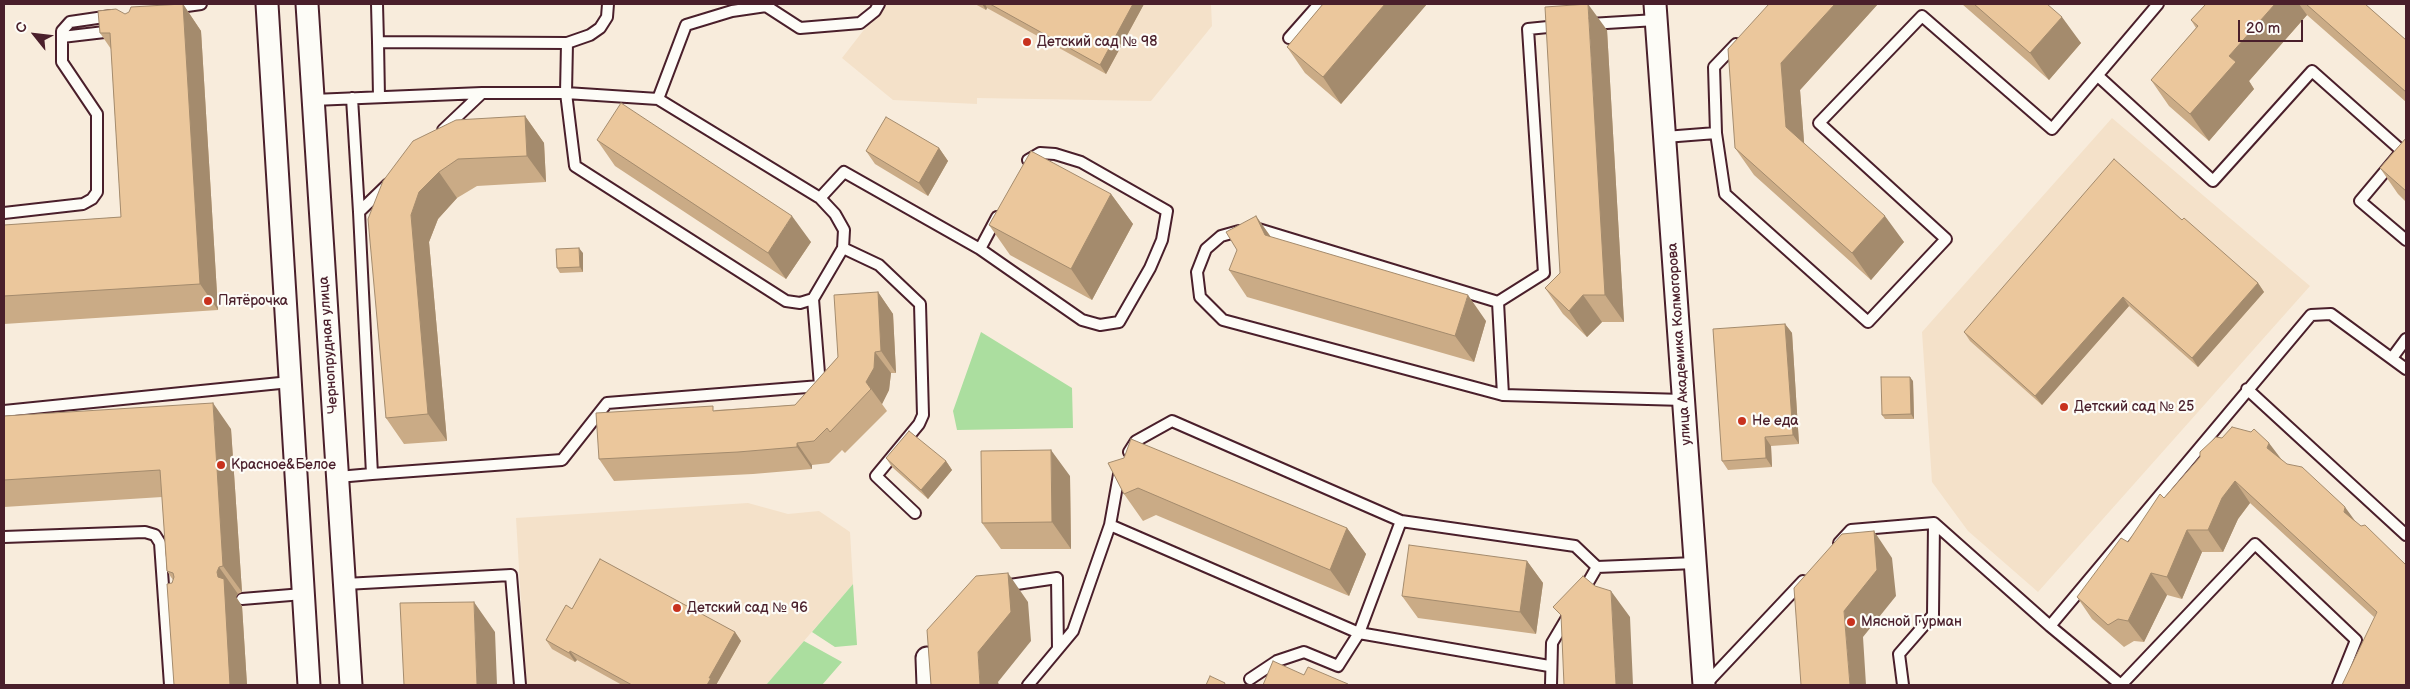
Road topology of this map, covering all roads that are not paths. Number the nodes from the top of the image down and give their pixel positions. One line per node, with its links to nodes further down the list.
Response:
1 (201, 4): 10 (lane)
2 (267, 4): 43 (street)
3 (307, 4): 25 (street, Чернопрудная улица)
4 (377, 4): 17 (lane)
5 (608, 4): 18 (lane)
6 (879, 4): 9 (lane)
7 (1319, 4): 16 (lane)
8 (2158, 4): 19 (lane)
9 (766, 5): 24 (lane)
10 (164, 9)
11 (1656, 12): 27 (street, улица Академика Колмогорова); 39 (lane)
12 (126, 14): 15 (lane)
13 (119, 30): 15 (lane)
14 (1746, 33): 26 (lane)
15 (62, 37): 33 (lane)
16 (1289, 38)
17 (378, 42): 18 (lane); 22 (lane)
18 (567, 43): 21 (lane)
19 (2098, 76): 26 (lane); 35 (lane)
20 (482, 93): 21 (lane); 22 (lane); 28 (lane)
21 (566, 93): 24 (lane); 38 (lane)
22 (379, 97): 23 (lane)
23 (352, 98): 25 (lane); 34 (lane)
24 (658, 98): 31 (lane)
25 (313, 100): 49 (street, Чернопрудная улица)
26 (1716, 133): 27 (lane)
27 (1665, 137): 46 (street, улица Академика Колмогорова)
28 (434, 139)
29 (1024, 167): 37 (lane)
30 (393, 179): 34 (lane)
31 (820, 198): 36 (lane); 37 (lane)
32 (1002, 208): 37 (lane)
33 (4, 212)
34 (359, 212): 48 (lane)
35 (2406, 240)
36 (843, 248): 38 (lane); 50 (lane)
37 (980, 249)
38 (814, 299): 48 (lane)
39 (1498, 302): 45 (lane); 45 (lane)
40 (2406, 339): 41 (lane)
41 (2392, 358): 42 (lane); 44 (lane)
42 (2406, 370)
43 (290, 382): 47 (lane); 62 (street)
44 (2247, 390): 54 (lane); 66 (lane)
45 (1502, 395): 46 (lane)
46 (1684, 400): 57 (street, улица Академика Колмогорова)
47 (4, 411)
48 (372, 474): 49 (lane)
49 (338, 477): 60 (street, Чернопрудная улица)
50 (915, 512)
51 (1401, 521): 53 (lane); 58 (lane); 67 (lane)
52 (1934, 523): 56 (lane); 66 (lane); 80 (lane)
53 (1110, 526): 67 (lane); 68 (lane)
54 (2406, 536)
55 (4, 537): 65 (lane)
56 (1831, 551)
57 (1696, 563): 58 (lane); 79 (street, улица Академика Колмогорова)
58 (1597, 567): 70 (lane)
59 (1811, 572): 79 (lane)
60 (345, 584): 74 (street, Чернопрудная улица); 75 (lane)
61 (996, 587): 68 (lane)
62 (303, 594): 63 (lane); 73 (street)
63 (242, 599)
64 (178, 605): 65 (lane)
65 (164, 606): 72 (lane)
66 (2050, 626): 81 (lane)
67 (1359, 632): 70 (lane); 71 (lane)
68 (1058, 649): 77 (lane)
69 (930, 655): 76 (street)
70 (1550, 666): 78 (lane)
71 (1250, 679)
72 (170, 685)
73 (309, 685)
74 (351, 685)
75 (520, 685)
76 (928, 685)
77 (1028, 685)
78 (1551, 685)
79 (1704, 685)
80 (1903, 685)
81 (2121, 685): 82 (lane)
82 (2338, 685)

